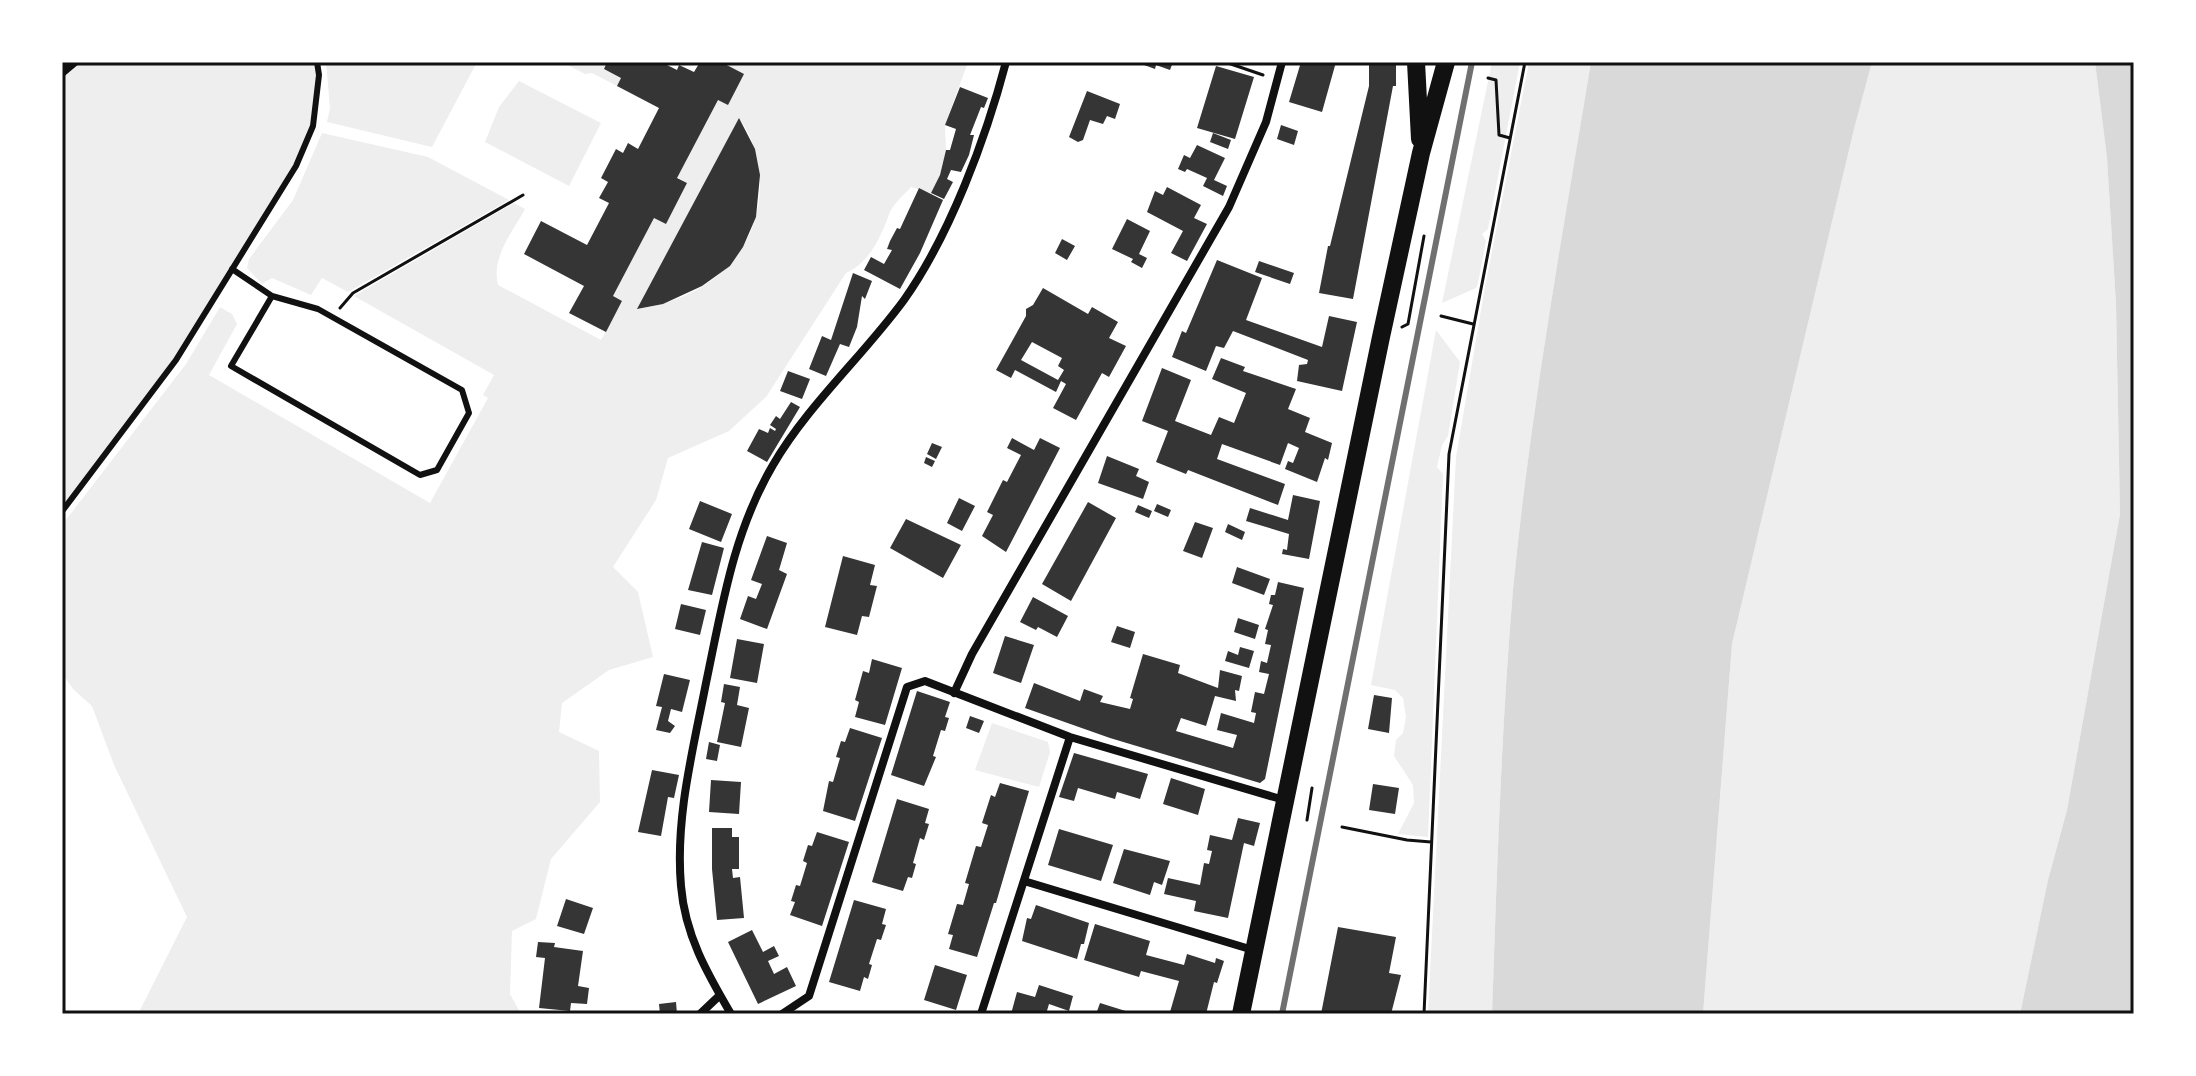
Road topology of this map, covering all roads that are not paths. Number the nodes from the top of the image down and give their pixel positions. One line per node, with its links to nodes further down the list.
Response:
1 (75, 62): 7 (street)
2 (317, 62): 9 (lane)
3 (1006, 62): 17 (street)
4 (1282, 62): 12 (street)
5 (1416, 62): 8 (main road)
6 (1446, 62): 8 (main road)
7 (62, 73)
8 (1421, 153): 14 (main road)
9 (232, 269): 10 (lane); 11 (lane)
10 (272, 296): 10 (lane)
11 (63, 510)
12 (954, 693): 13 (street); 20 (street)
13 (1070, 737): 14 (street); 15 (street)
14 (1284, 800): 16 (main road)
15 (1024, 881): 16 (street); 21 (street)
16 (1254, 951): 22 (main road)
17 (720, 995): 18 (street); 19 (street)
18 (700, 1014)
19 (731, 1014)
20 (782, 1014)
21 (981, 1014)
22 (1241, 1014)

